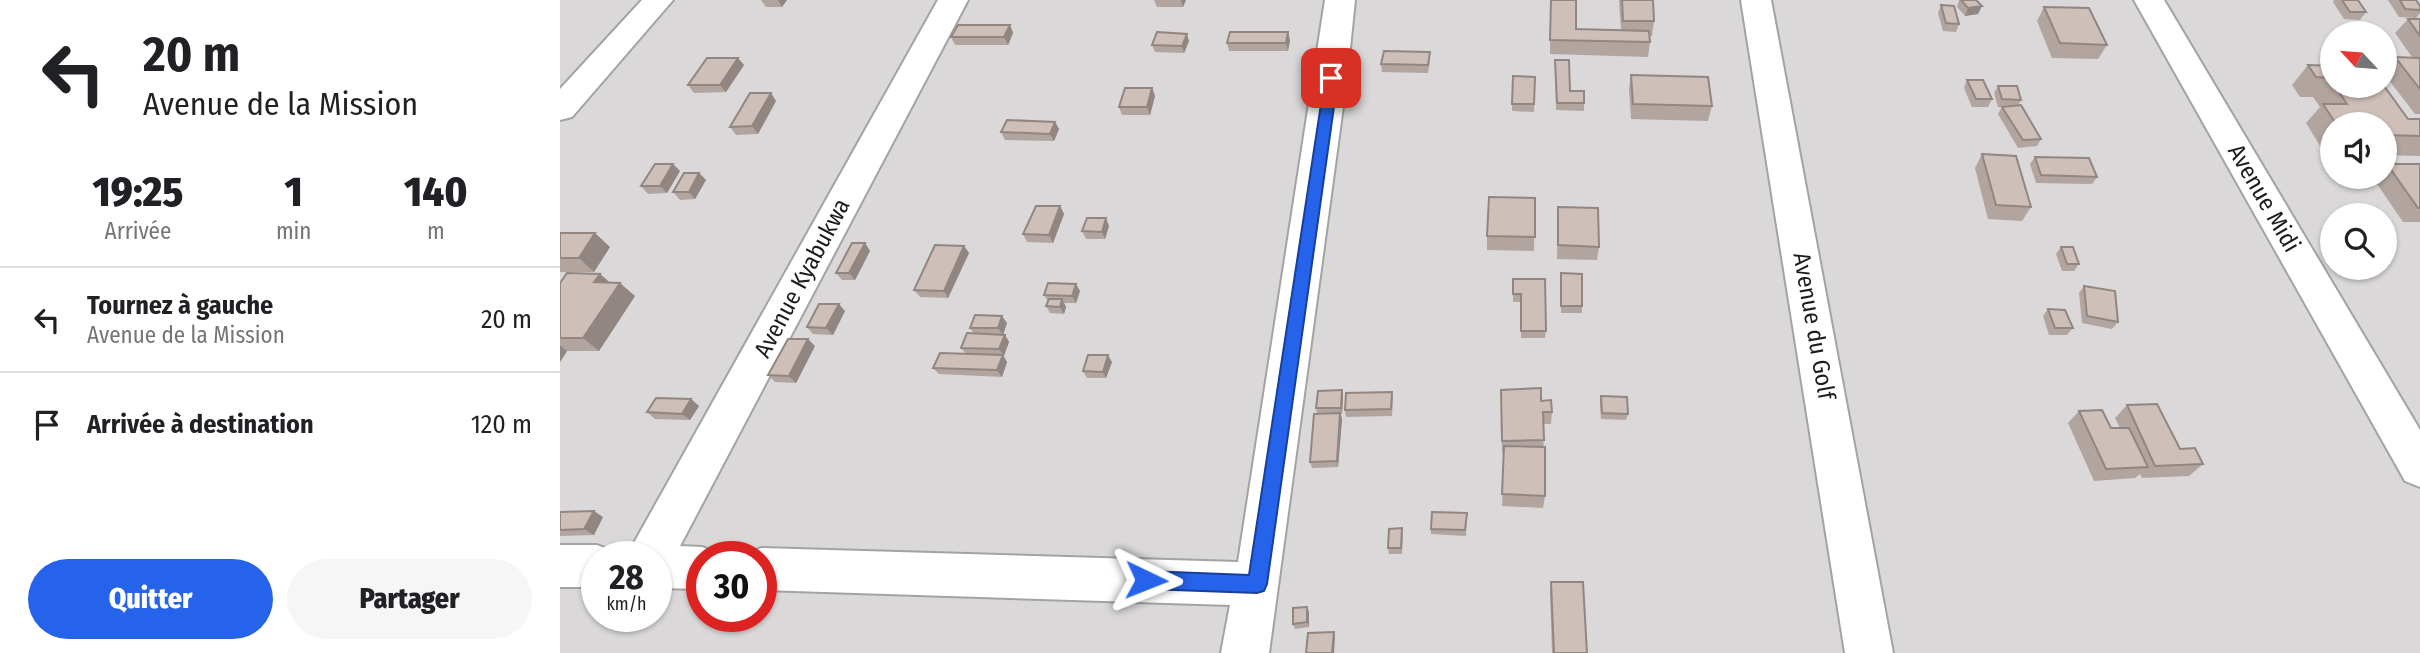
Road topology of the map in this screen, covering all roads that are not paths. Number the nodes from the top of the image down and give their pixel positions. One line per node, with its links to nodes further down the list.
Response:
1 (658, 0): 6 (street)
2 (953, 0): 8 (street, Avenue Kyabukwa)
3 (1340, 0): 12 (street)
4 (1756, 0): 14 (street, Avenue du Golf)
5 (2150, 0): 7 (street, Avenue Midi)
6 (560, 109)
7 (2420, 468)
8 (659, 541)
9 (560, 566): 10 (street)
10 (581, 566)
11 (777, 569): 12 (street)
12 (1257, 584): 13 (street)
13 (1245, 653)
14 (1869, 653)

